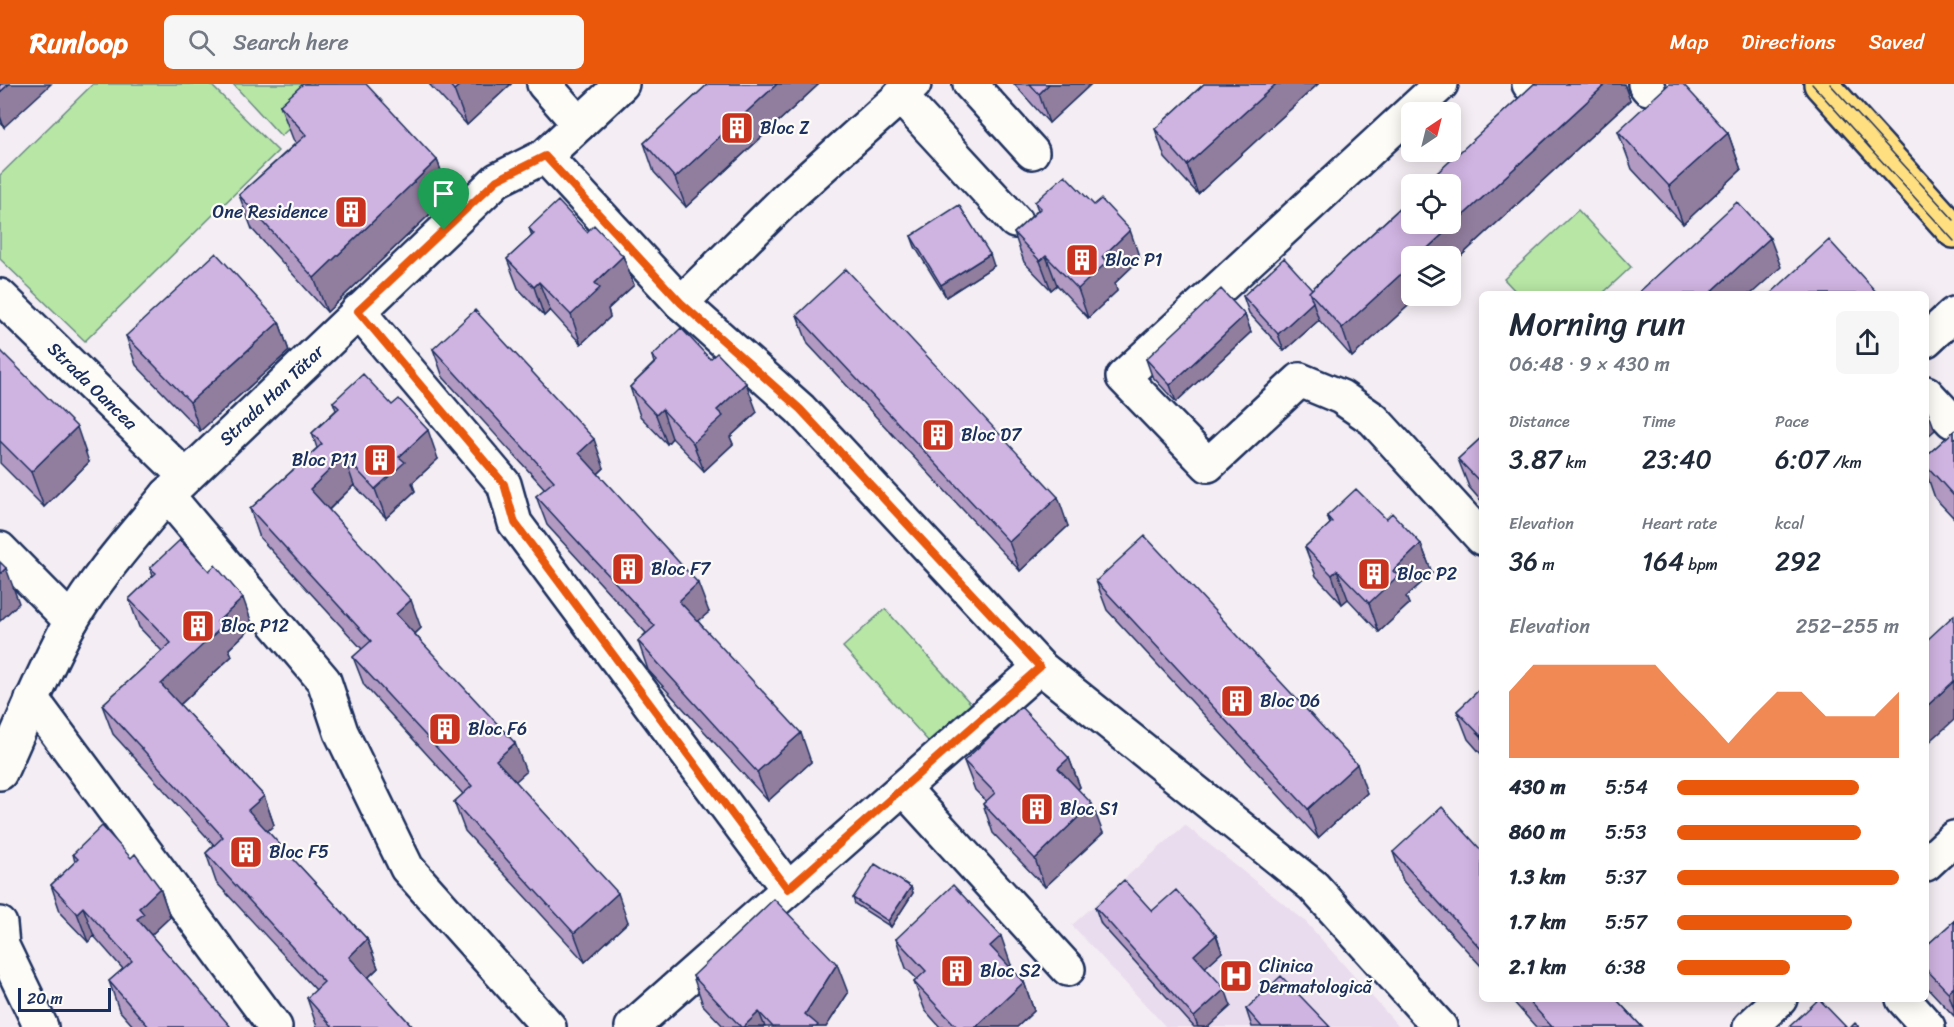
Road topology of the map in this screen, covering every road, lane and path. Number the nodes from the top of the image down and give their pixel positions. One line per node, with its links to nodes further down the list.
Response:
1 (544, 84): 7 (street)
2 (622, 84): 7 (street, Strada Han Tătar)
3 (970, 84): 8 (street)
4 (1441, 84): 20 (street)
5 (1821, 84): 11 (main road)
6 (907, 90): 10 (street); 13 (street)
7 (579, 124): 9 (street, Strada Han Tătar)
8 (1032, 152)
9 (545, 156): 13 (street); 14 (street, Strada Han Tătar)
10 (1015, 222)
11 (1954, 231)
12 (0, 296): 19 (street, Strada Oancea)
13 (681, 303): 23 (street)
14 (358, 311): 19 (street, Strada Han Tătar); 29 (street)
15 (1954, 314): 16 (street)
16 (1929, 337)
17 (1929, 396): 18 (street)
18 (1952, 421)
19 (176, 485): 22 (street, Strada Han Tătar); 36 (street, Strada Oancea)
20 (1479, 535)
21 (0, 549): 22 (street)
22 (71, 621): 24 (street, Strada Han Tătar)
23 (1040, 667): 26 (street); 38 (street)
24 (32, 699): 25 (street, Strada Han Tătar); 35 (street)
25 (0, 773)
26 (903, 788): 29 (street); 31 (street)
27 (1954, 838): 28 (street)
28 (1929, 861)
29 (788, 889): 37 (street)
30 (1, 939): 34 (street)
31 (1068, 969)
32 (1777, 1002): 39 (street)
33 (1906, 1002): 40 (street)
34 (41, 1027)
35 (275, 1027)
36 (549, 1027)
37 (632, 1027)
38 (1440, 1027)
39 (1750, 1027)
40 (1928, 1027)

